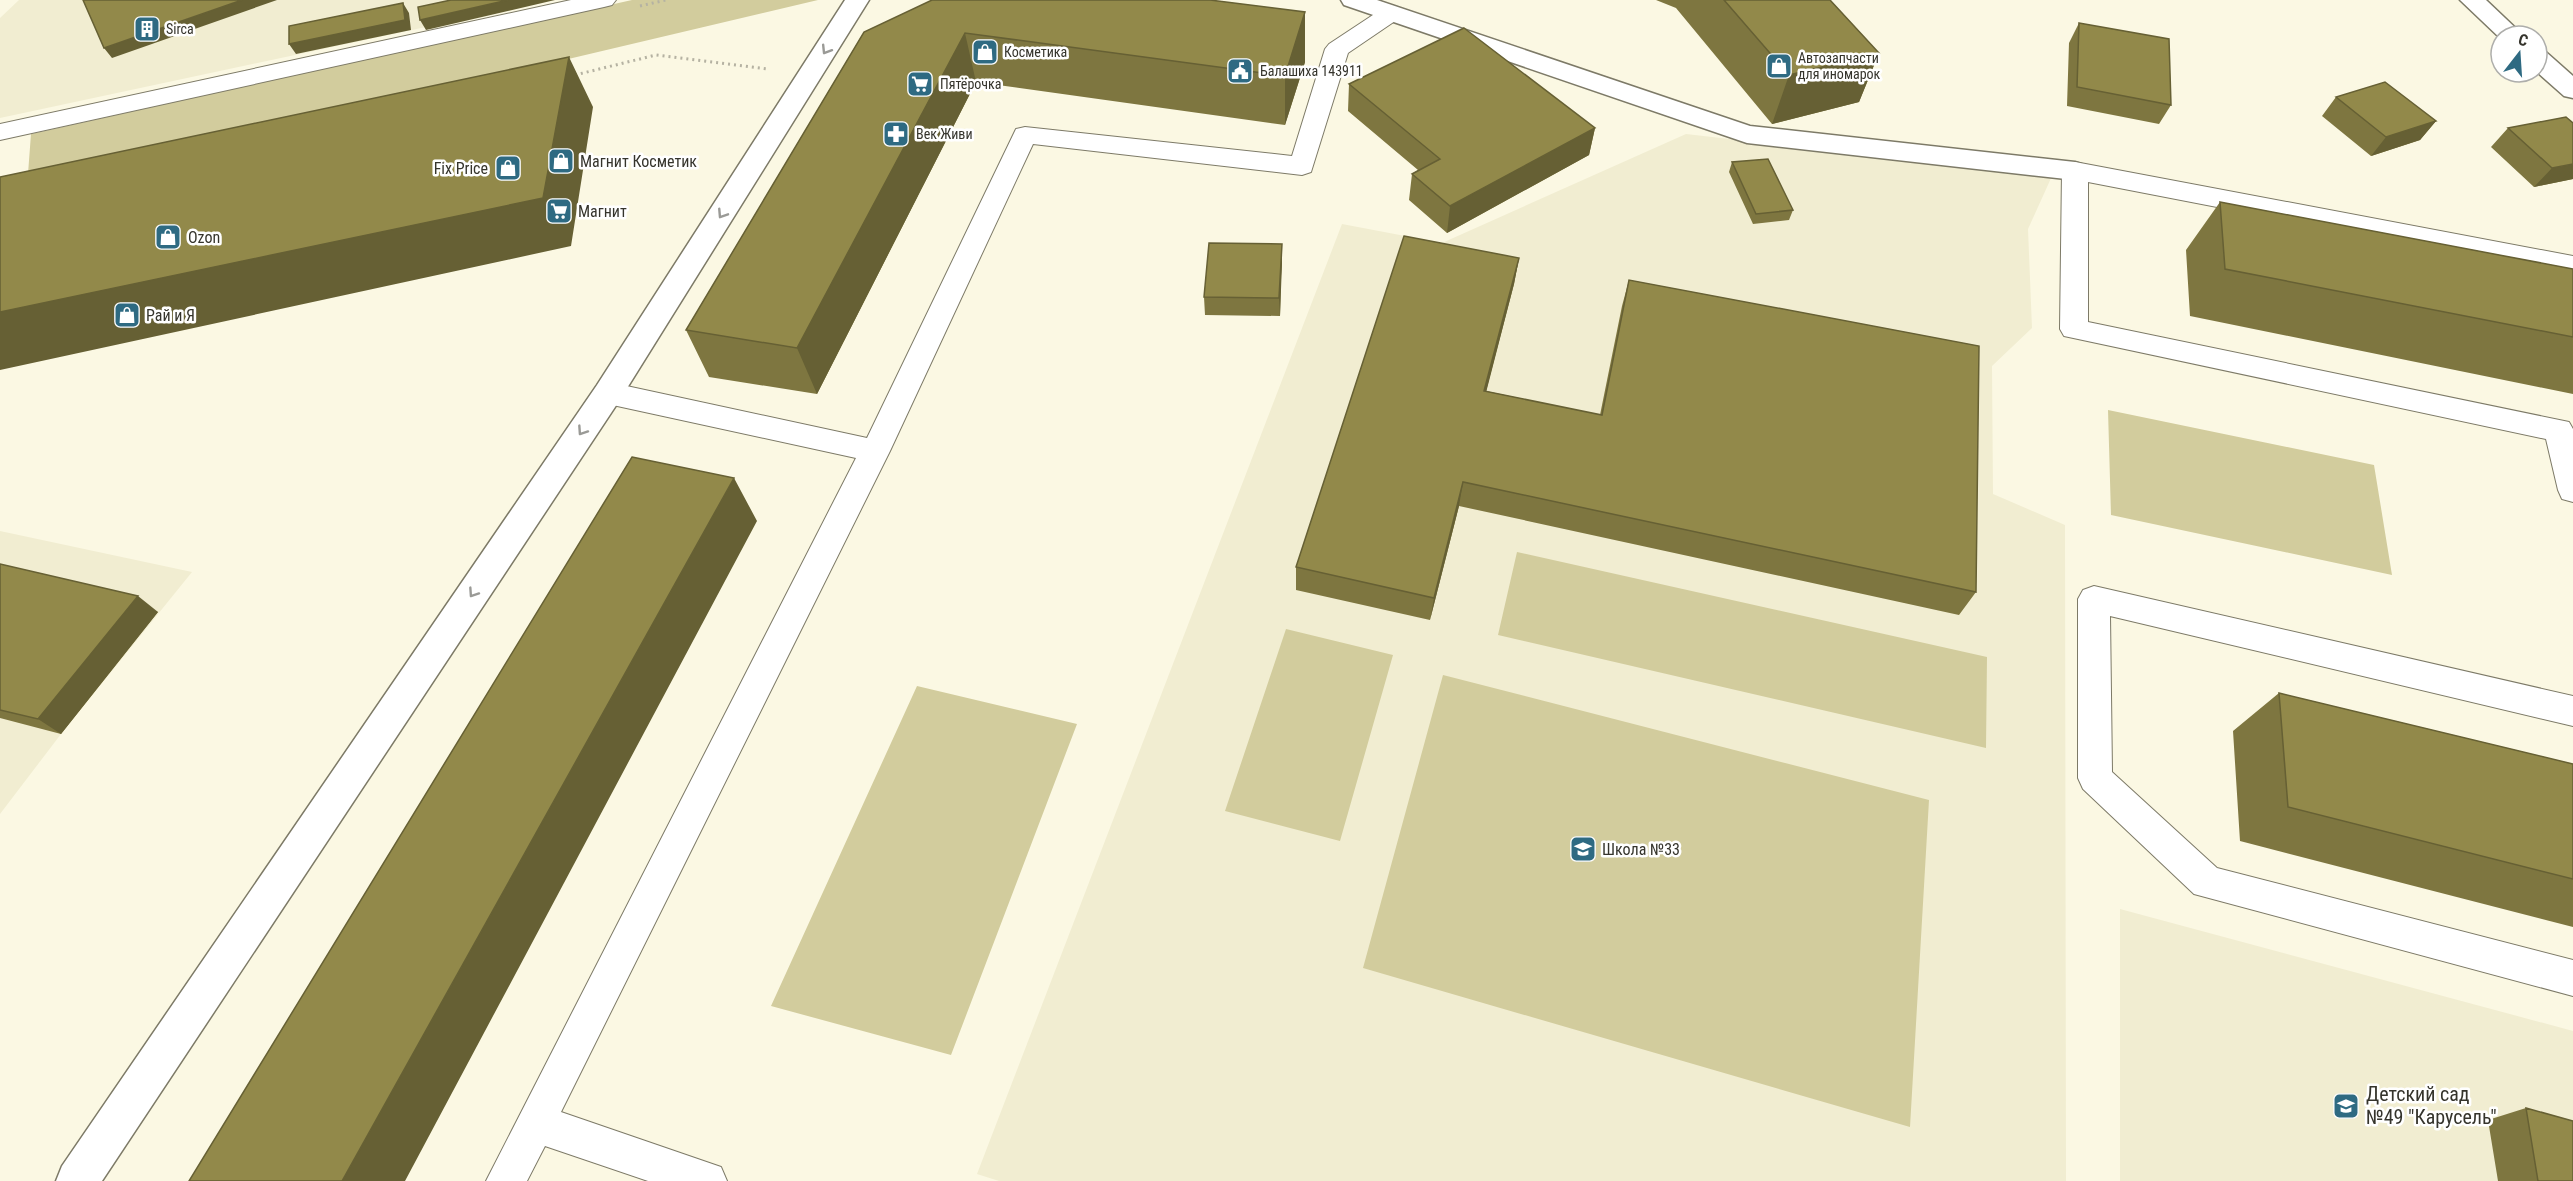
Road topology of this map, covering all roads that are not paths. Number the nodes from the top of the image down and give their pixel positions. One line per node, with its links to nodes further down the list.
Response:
1 (604, 0): 9 (lane)
2 (857, 0): 12 (street, one-way to 12)
3 (1353, 0): 5 (street)
4 (2472, 0): 6 (street)
5 (1390, 14): 10 (street); 13 (lane)
6 (2499, 24)
7 (2549, 69): 8 (street)
8 (2573, 90)
9 (0, 132)
10 (2075, 171): 11 (lane); 14 (lane)
11 (2573, 266)
12 (608, 393): 13 (lane); 18 (street, one-way to 18)
13 (875, 451): 17 (lane)
14 (2573, 490)
15 (2573, 711): 16 (lane)
16 (2573, 978)
17 (535, 1123): 19 (lane); 20 (lane)
18 (77, 1181)
19 (506, 1181)
20 (707, 1181)

